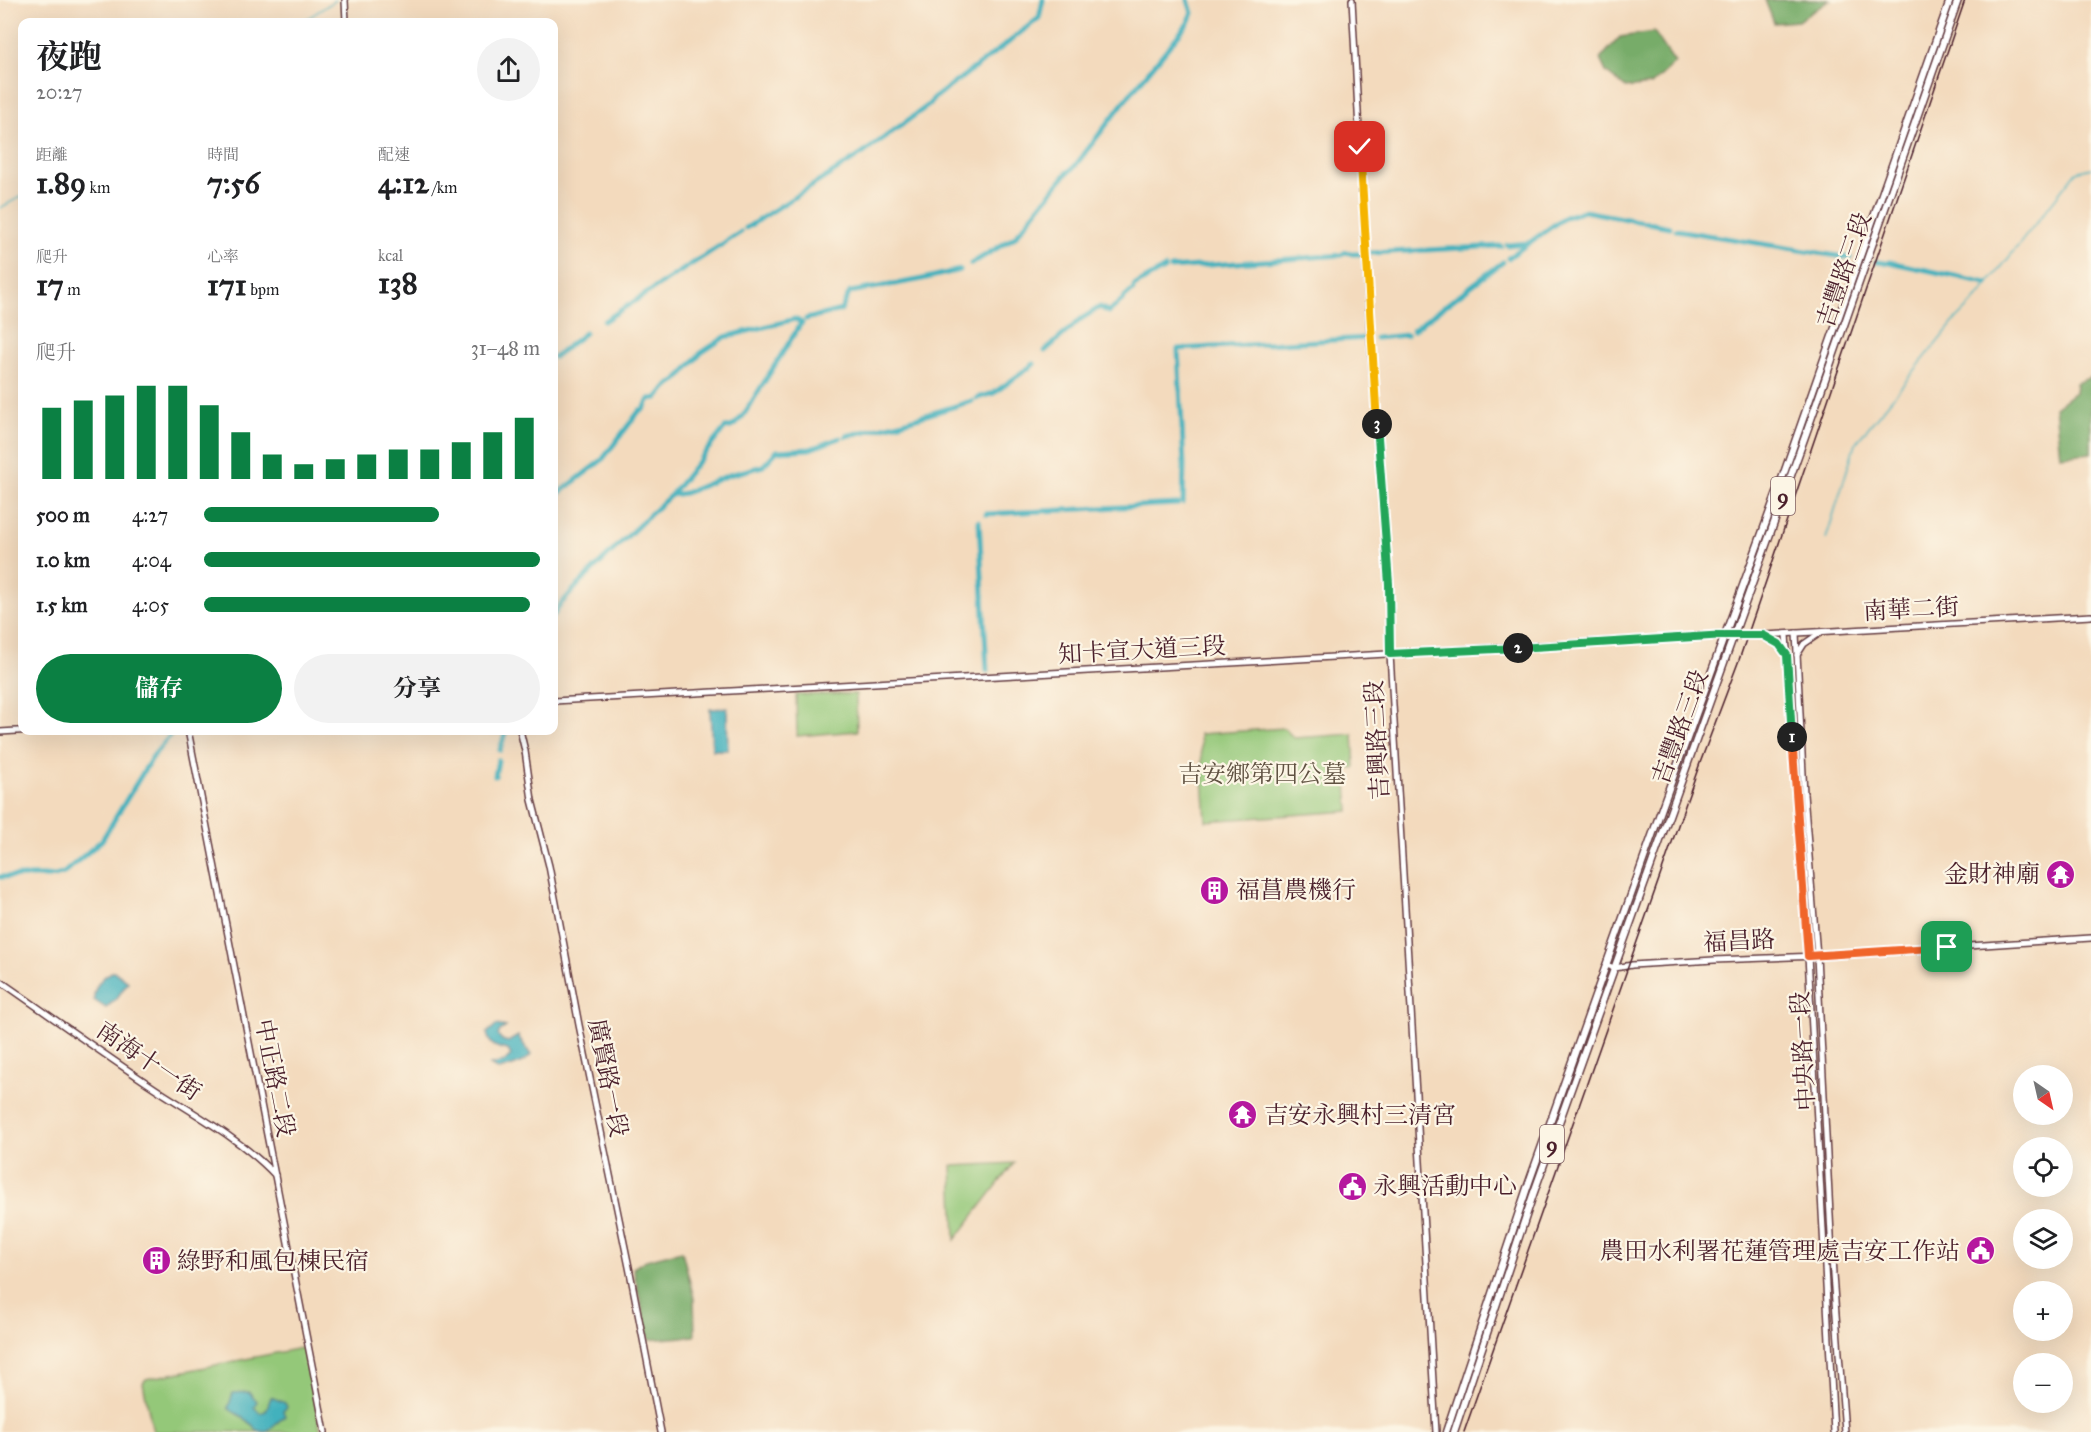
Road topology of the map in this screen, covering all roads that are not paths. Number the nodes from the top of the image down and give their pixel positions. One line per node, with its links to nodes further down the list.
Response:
1 (345, 0): 5 (street)
2 (1352, 0): 14 (street, 吉興路三段)
3 (1950, 0): 6 (main road, 吉豐路三段 / 9)
4 (1958, 0): 7 (main road, 吉豐路三段 / 9)
5 (346, 18)
6 (1852, 278): 7 (main road); 12 (main road, 吉豐路三段 / 9)
7 (1860, 279): 12 (main road, 吉豐路三段 / 9)
8 (2091, 616): 9 (street, 南華二街)
9 (1822, 632): 10 (street, 南華二街); 16 (street)
10 (1796, 633): 11 (street, 南華二街); 16 (street, 中央路一段)
11 (1786, 634): 13 (street, 南華二街); 15 (street, 中央路一段)
12 (1729, 635): 13 (street, 南華二街); 14 (street, 知卡宣大道三段); 25 (main road, 吉豐路三段 / 9); 26 (main road, 吉豐路三段 / 9)
13 (1763, 635): 15 (street)
14 (1390, 654): 17 (street, 知卡宣大道三段); 31 (street, 吉興路三段)
15 (1787, 655): 23 (street, 中央路一段)
16 (1796, 656): 24 (street, 中央路一段)
17 (558, 701)
18 (18, 731): 19 (street)
19 (0, 732)
20 (189, 735): 28 (street, 中正路二段)
21 (521, 735): 30 (street, 廣賢路一段)
22 (2091, 938): 24 (street, 福昌路)
23 (1808, 956): 24 (street, 福昌路); 26 (street, 福昌路); 34 (street, 中央路一段)
24 (1817, 956): 35 (street, 中央路一段)
25 (1606, 965): 26 (street, 福昌路); 32 (main road, 吉豐路三段 / 9)
26 (1615, 968): 33 (main road, 吉豐路三段 / 9)
27 (0, 981): 28 (street, 南海十一街)
28 (275, 1176): 29 (street, 中正路二段)
29 (325, 1432)
30 (661, 1432)
31 (1437, 1432)
32 (1446, 1432)
33 (1454, 1432)
34 (1834, 1432)
35 (1845, 1432)

